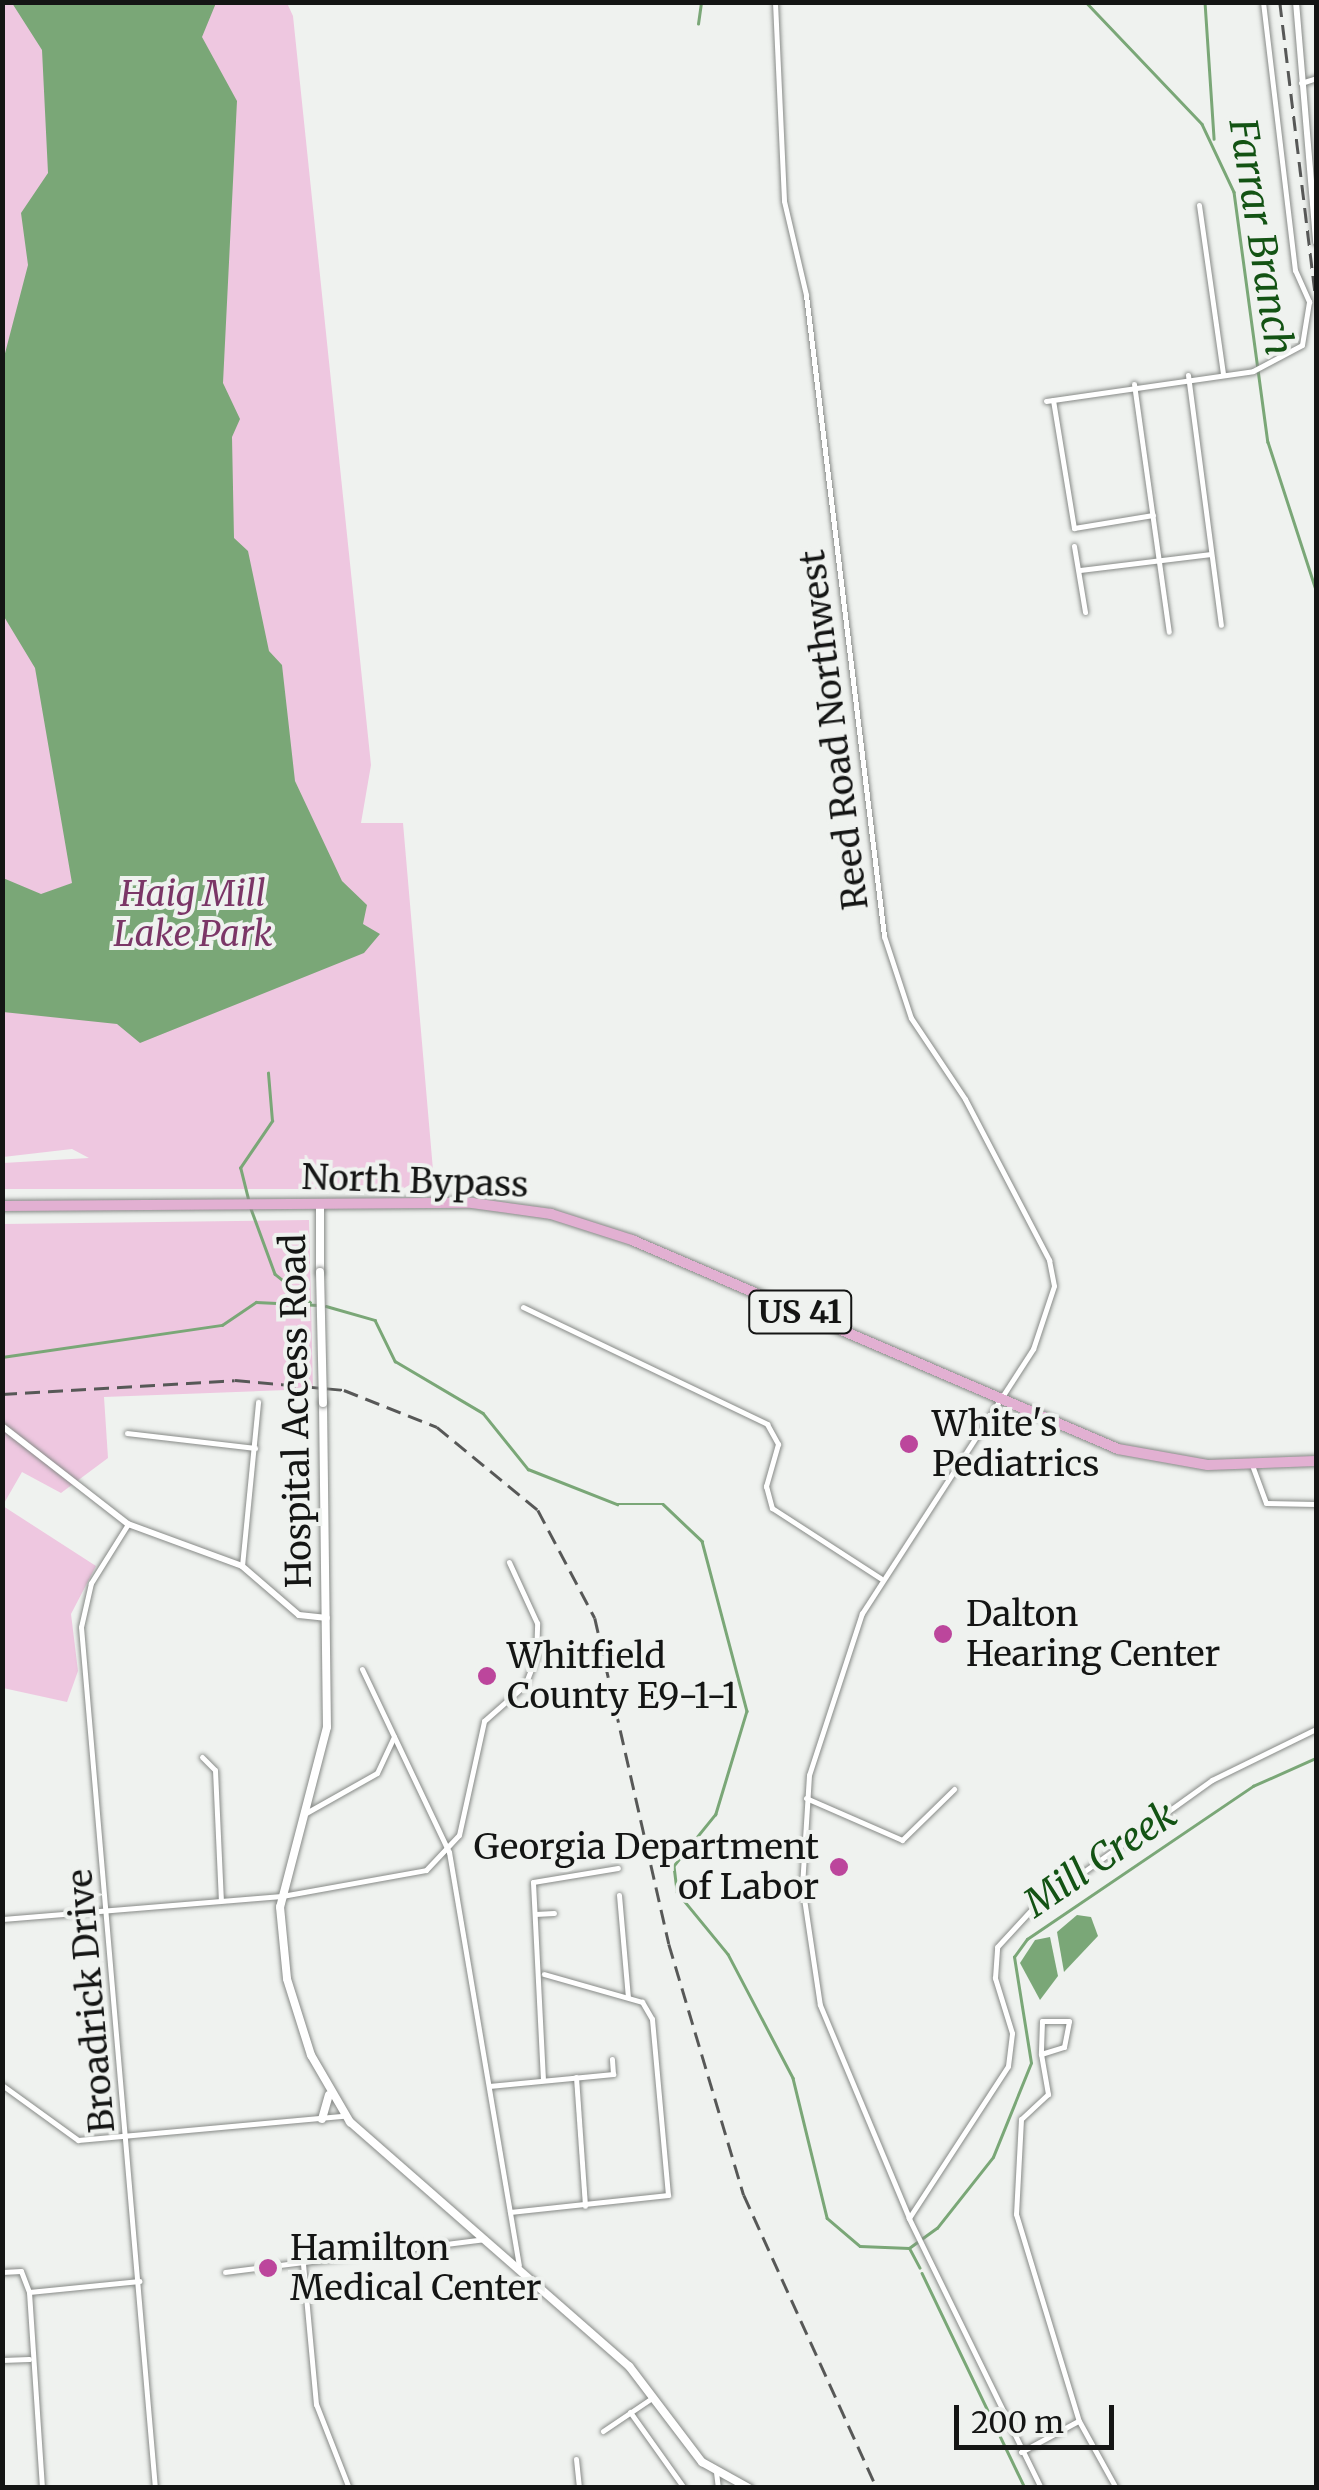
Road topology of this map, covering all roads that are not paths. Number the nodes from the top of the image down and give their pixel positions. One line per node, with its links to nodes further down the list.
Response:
1 (776, 2): 23 (street, Reed Road Northwest)
2 (1264, 2): 8 (street)
3 (1296, 2): 5 (street)
4 (1316, 78): 5 (street)
5 (1301, 82): 7 (street)
6 (1199, 205): 9 (street)
7 (1316, 242)
8 (1313, 301): 9 (street)
9 (1223, 374): 10 (street)
10 (1188, 375): 11 (street); 14 (street)
11 (1134, 384): 12 (street); 12 (street)
12 (1153, 514): 15 (street)
13 (1074, 546): 16 (street)
14 (1211, 554): 15 (street); 18 (street)
15 (1160, 560): 16 (street); 19 (street)
16 (1080, 570): 17 (street)
17 (1086, 612)
18 (1221, 625)
19 (1169, 632)
20 (320, 1203): 21 (highway, North Bypass / US 41); 23 (highway, North Bypass / US 41); 35 (main road, Hospital Access Road, bridge)
21 (2, 1206)
22 (523, 1307): 34 (street)
23 (999, 1398): 29 (highway, North Bypass / US 41); 34 (street, Reed Road Northwest)
24 (258, 1402): 27 (street)
25 (2, 1426): 31 (street)
26 (127, 1432): 27 (street)
27 (255, 1448): 33 (street)
28 (1316, 1461): 29 (highway, North Bypass / US 41)
29 (1252, 1465): 30 (street)
30 (1316, 1504)
31 (128, 1524): 33 (street); 48 (street, Broadrick Drive)
32 (508, 1562): 43 (street)
33 (242, 1566): 35 (street)
34 (880, 1578): 41 (street, Reed Road Northwest)
35 (326, 1618): 42 (main road, Hospital Access Road)
36 (362, 1669): 38 (street)
37 (1316, 1729): 66 (street)
38 (394, 1736): 42 (street); 43 (street)
39 (202, 1757): 47 (street)
40 (954, 1789): 41 (street)
41 (806, 1798): 66 (street, Reed Road Northwest)
42 (306, 1813): 46 (main road, Hospital Access Road)
43 (449, 1852): 46 (street); 59 (street)
44 (618, 1868): 50 (street)
45 (618, 1895): 53 (street)
46 (282, 1896): 47 (street); 60 (main road, Hospital Access Road)
47 (221, 1900): 48 (street)
48 (108, 1912): 51 (street); 63 (street, Broadrick Drive)
49 (554, 1913): 50 (street)
50 (535, 1914): 52 (street)
51 (2, 1919)
52 (544, 1974): 53 (street); 57 (street)
53 (628, 1997): 64 (street)
54 (1041, 2054): 54 (street); 78 (street)
55 (612, 2060): 56 (street)
56 (576, 2077): 57 (street); 64 (street)
57 (543, 2080): 59 (street)
58 (2, 2086): 63 (street)
59 (489, 2086): 65 (street)
60 (328, 2091): 61 (main road, Hospital Access Road); 62 (main road)
61 (344, 2116): 62 (street); 67 (main road, Hospital Access Road)
62 (322, 2120): 63 (street)
63 (130, 2136): 72 (street, Broadrick Drive)
64 (585, 2206): 65 (street)
65 (510, 2212): 69 (street)
66 (909, 2218): 80 (street, Reed Road Northwest)
67 (487, 2238): 68 (street); 69 (main road, Hospital Access Road)
68 (302, 2264): 71 (street); 86 (street)
69 (519, 2264): 76 (main road, Hospital Access Road)
70 (2, 2272): 73 (street)
71 (226, 2272)
72 (139, 2281): 73 (street); 85 (street, Broadrick Drive)
73 (29, 2292): 74 (street)
74 (31, 2359): 75 (street); 84 (street)
75 (2, 2360)
76 (652, 2398): 77 (street); 82 (main road, Hospital Access Road)
77 (630, 2412): 79 (street); 88 (street)
78 (1079, 2421): 80 (street); 91 (street)
79 (603, 2431)
80 (1021, 2452): 90 (street, Reed Road Northwest)
81 (576, 2459): 87 (street)
82 (716, 2472): 83 (main road); 89 (street)
83 (742, 2487)
84 (42, 2488)
85 (155, 2488)
86 (350, 2488)
87 (579, 2488)
88 (684, 2488)
89 (718, 2488)
90 (1041, 2488)
91 (1116, 2488)

